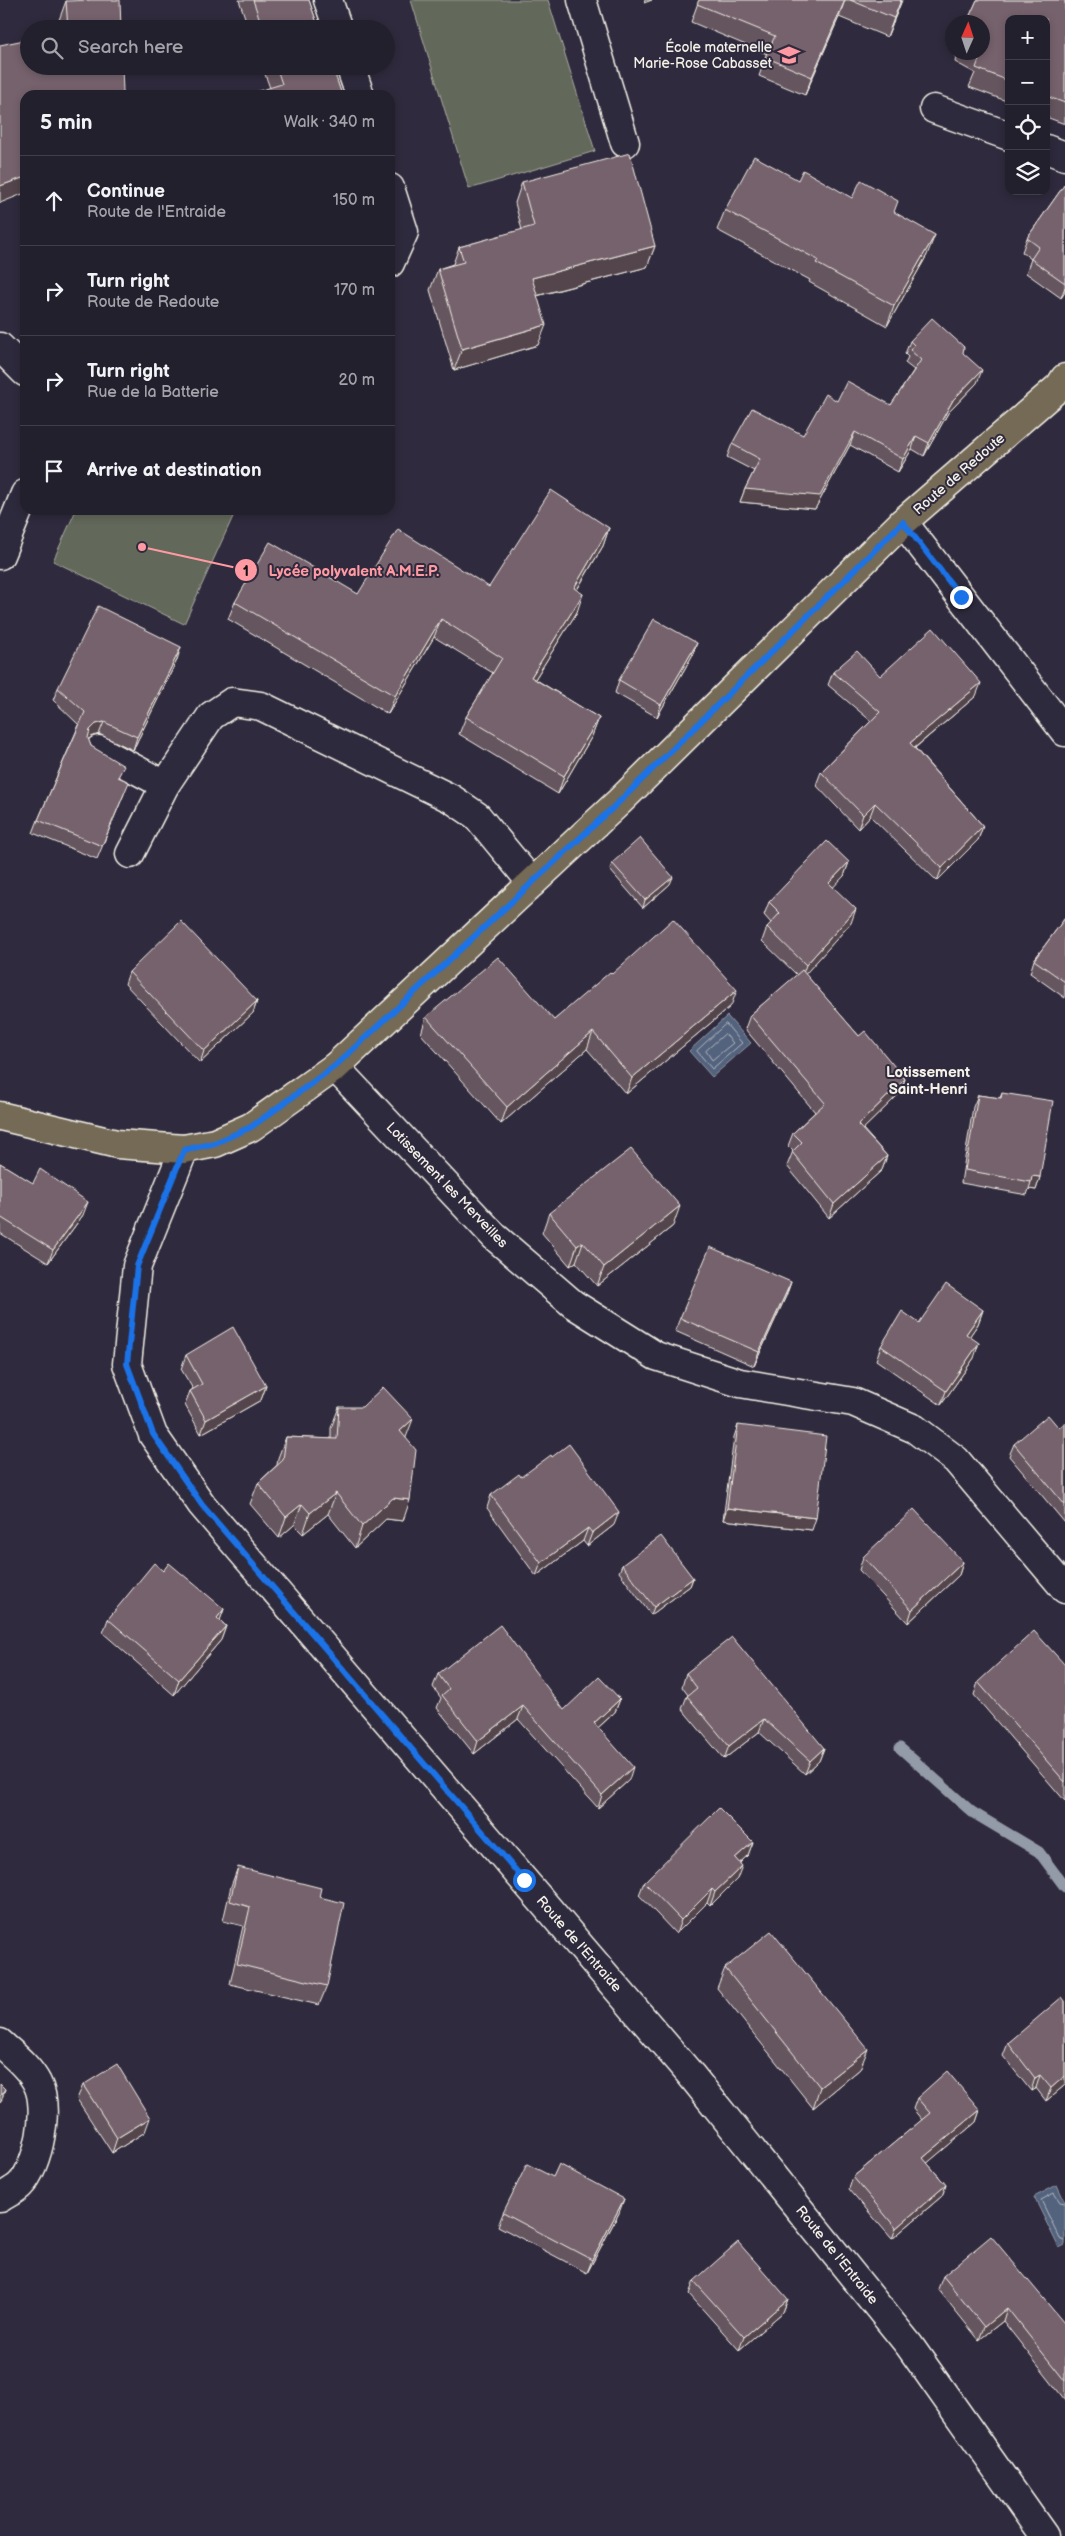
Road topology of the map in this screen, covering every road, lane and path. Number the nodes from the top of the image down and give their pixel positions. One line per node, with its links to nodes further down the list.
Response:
1 (328, 0): 3 (street)
2 (582, 0): 8 (street)
3 (335, 20)
4 (353, 75): 5 (street)
5 (358, 90)
6 (934, 109): 7 (street)
7 (1005, 135)
8 (625, 143)
9 (1049, 150): 10 (street)
10 (1065, 156)
11 (395, 204): 12 (street)
12 (395, 252)
13 (0, 347): 14 (street)
14 (20, 367)
15 (1065, 378): 17 (main road, Route de Redoute)
16 (20, 506): 18 (street)
17 (903, 522): 19 (street); 23 (main road, Route de Redoute)
18 (0, 556)
19 (1065, 732)
20 (99, 750): 21 (street)
21 (165, 785): 22 (street); 23 (street)
22 (130, 854)
23 (532, 883): 24 (main road, Route de Redoute)
24 (335, 1066): 26 (main road, Route de Redoute); 27 (street, Lotissement les Merveilles)
25 (0, 1116): 26 (main road, Route de Redoute)
26 (184, 1150): 30 (street, Route de l'Entraide)
27 (1065, 1589)
28 (0, 2044): 29 (street)
29 (0, 2198)
30 (1044, 2536)

